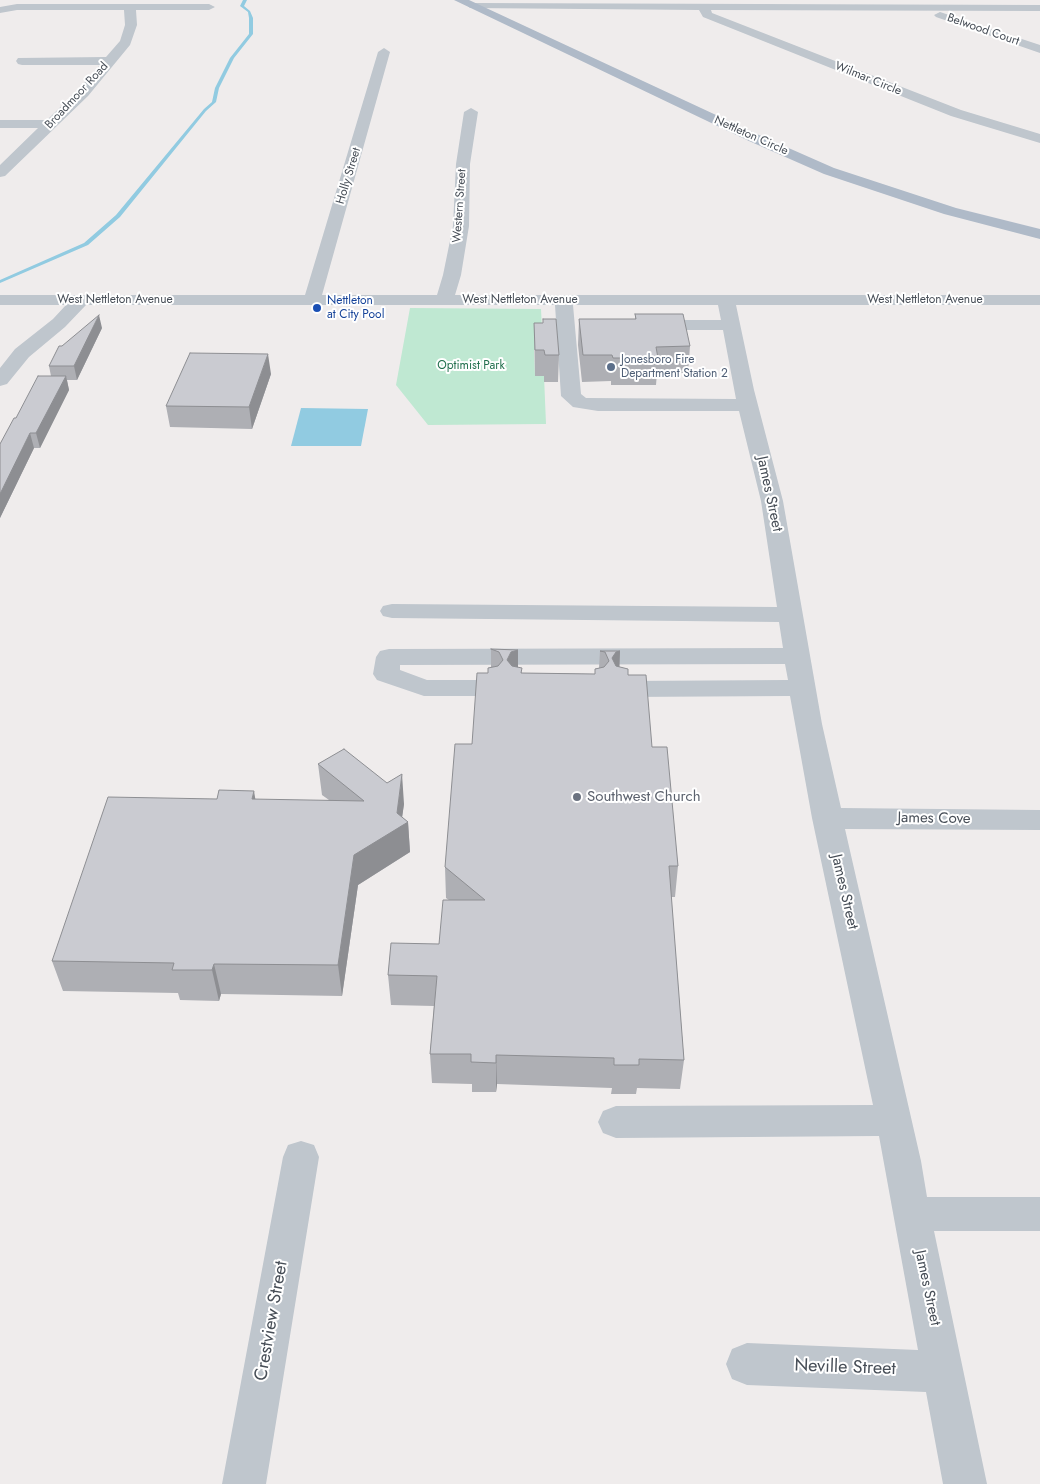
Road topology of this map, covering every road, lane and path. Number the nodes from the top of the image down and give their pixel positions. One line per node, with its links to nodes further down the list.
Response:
1 (460, 0): 8 (main road, Nettleton Circle)
2 (523, 2): 3 (street); 8 (street)
3 (546, 3): 4 (street)
4 (594, 3): 6 (street)
5 (134, 5): 9 (street); 11 (street); 15 (street, Broadmoor Road)
6 (701, 5): 7 (street); 19 (street, Wilmar Circle)
7 (923, 5): 10 (street); 12 (street, Belwood Court)
8 (474, 6): 21 (main road, Nettleton Circle)
9 (209, 7)
10 (1040, 8)
11 (0, 10)
12 (1040, 49)
13 (384, 52): 24 (street, Holly Street)
14 (22, 61): 15 (street)
15 (110, 61): 18 (street, Broadmoor Road)
16 (471, 112): 25 (street, Western Street)
17 (0, 124): 18 (street)
18 (52, 124): 20 (street, Broadmoor Road)
19 (1040, 139)
20 (0, 173)
21 (1040, 234)
22 (1, 300): 23 (street, West Nettleton Avenue)
23 (81, 300): 24 (street, West Nettleton Avenue); 30 (street)
24 (312, 300): 25 (street, West Nettleton Avenue)
25 (444, 300): 26 (street, West Nettleton Avenue)
26 (564, 300): 28 (street, West Nettleton Avenue); 31 (street)
27 (1040, 300): 28 (street, West Nettleton Avenue)
28 (729, 312): 29 (street); 31 (street, James Street)
29 (634, 324)
30 (0, 380)
31 (748, 404): 34 (street, James Street)
32 (392, 611): 33 (street)
33 (562, 613): 34 (street); 35 (street)
34 (790, 615): 36 (street, James Street)
35 (561, 656): 36 (street); 37 (street)
36 (797, 656): 38 (street, James Street)
37 (489, 688)
38 (802, 688): 39 (street); 40 (street, James Street)
39 (625, 689)
40 (827, 818): 41 (street, James Cove); 42 (street, James Street)
41 (1040, 820)
42 (894, 1120): 43 (street); 45 (street, James Street)
43 (616, 1122)
44 (301, 1157): 49 (street, Crestview Street)
45 (911, 1214): 46 (street); 48 (street, James Street)
46 (1040, 1214)
47 (746, 1364): 48 (street, Neville Street)
48 (944, 1372): 50 (street, James Street)
49 (244, 1484)
50 (965, 1484)

